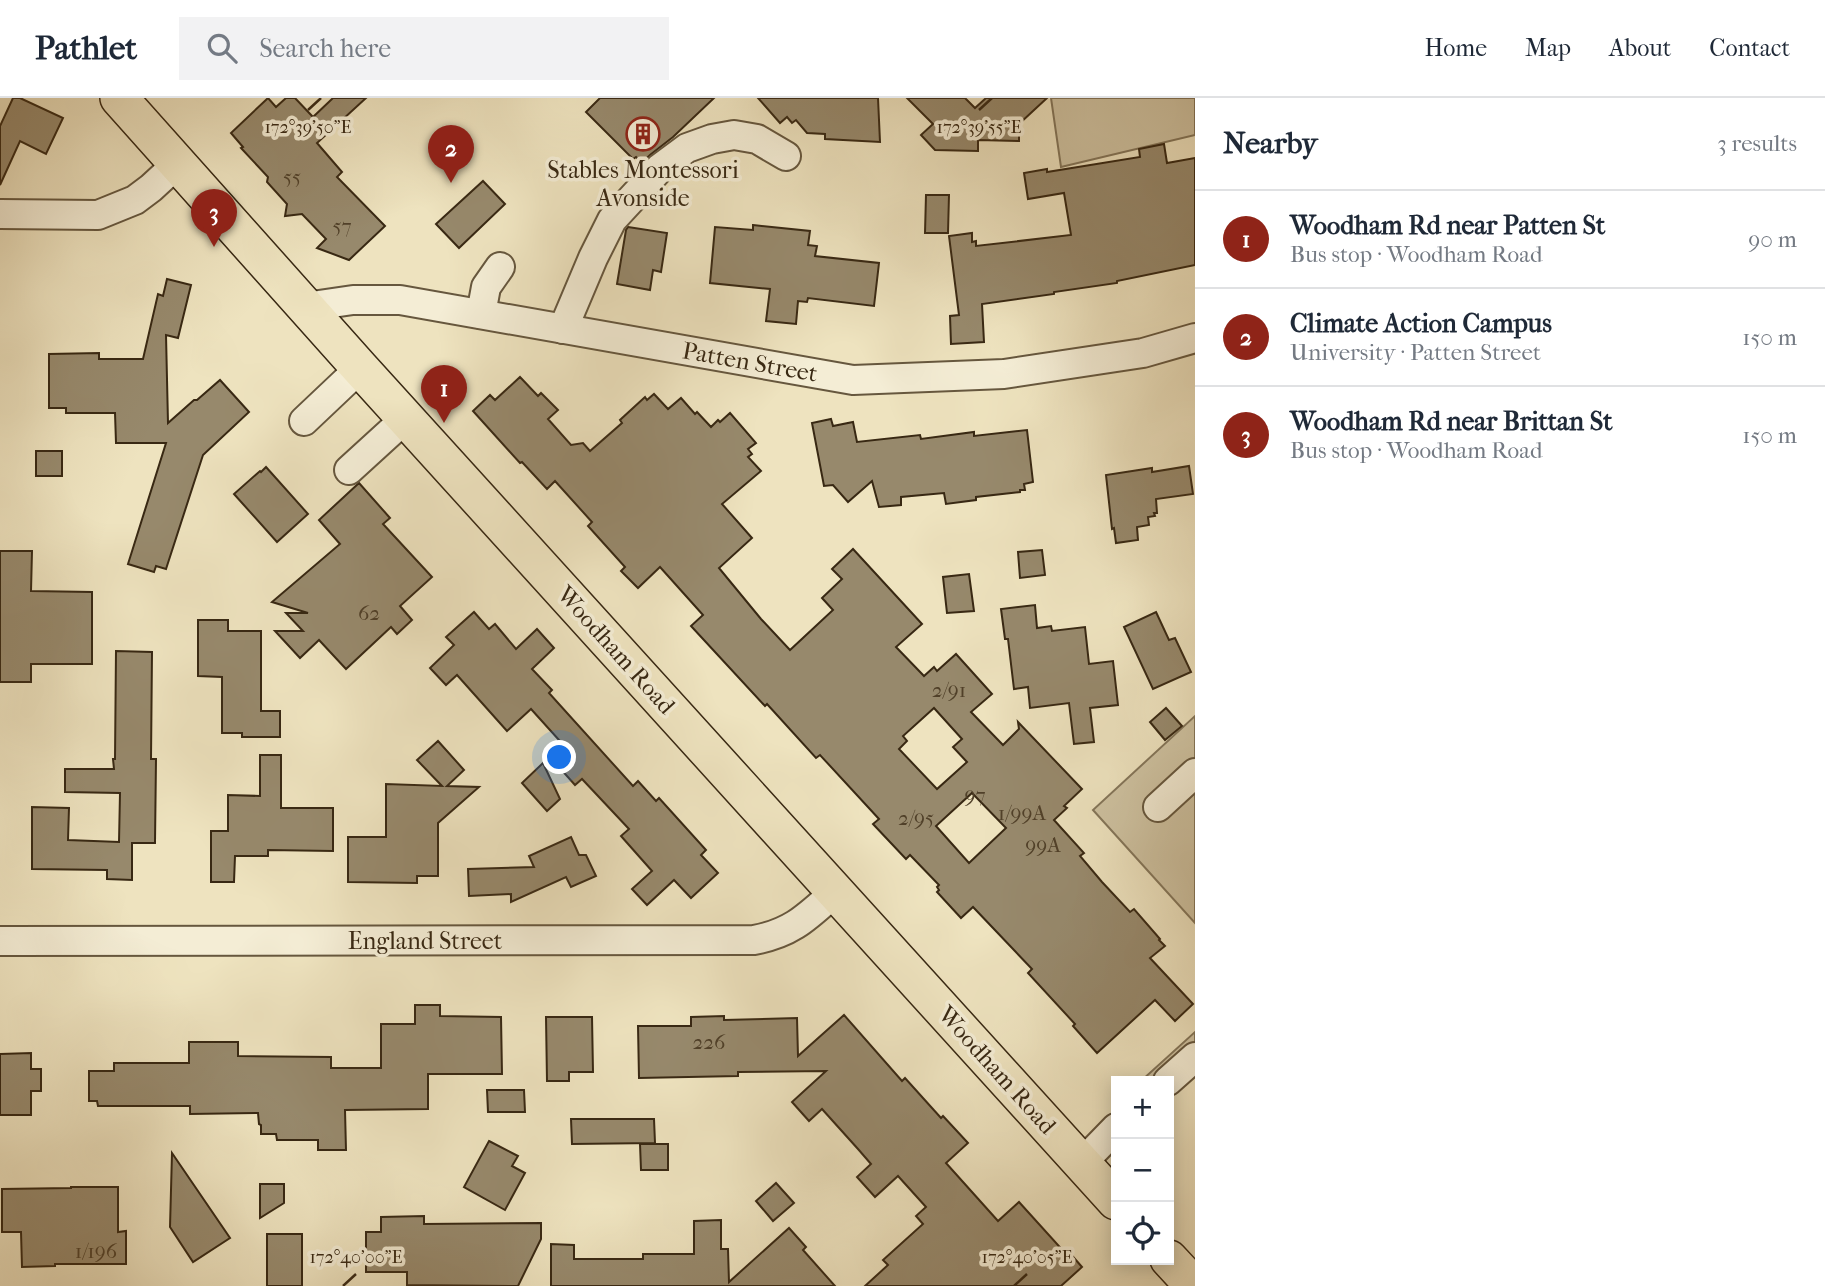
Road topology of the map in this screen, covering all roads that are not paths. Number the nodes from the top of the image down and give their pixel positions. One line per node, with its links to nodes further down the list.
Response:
1 (118, 98): 3 (main road, Woodham Road)
2 (786, 156): 8 (street)
3 (177, 164): 4 (street); 6 (main road, Woodham Road)
4 (0, 214)
5 (500, 267): 7 (street)
6 (305, 307): 7 (street, Patten Street); 10 (main road, Woodham Road)
7 (481, 314): 8 (street, Patten Street)
8 (563, 329): 9 (street, Patten Street)
9 (1195, 338)
10 (360, 368): 11 (main road, Woodham Road); 12 (street)
11 (406, 418): 13 (street); 16 (main road, Woodham Road)
12 (304, 421)
13 (349, 470)
14 (1195, 773): 15 (street)
15 (1158, 807)
16 (835, 891): 17 (street, England Street); 21 (main road, Woodham Road)
17 (0, 941)
18 (1195, 1057): 19 (street)
19 (1174, 1076)
20 (1111, 1133): 21 (street)
21 (1082, 1163): 22 (main road, Woodham Road)
22 (1111, 1195)
23 (1174, 1264): 24 (main road)
24 (1194, 1286)

